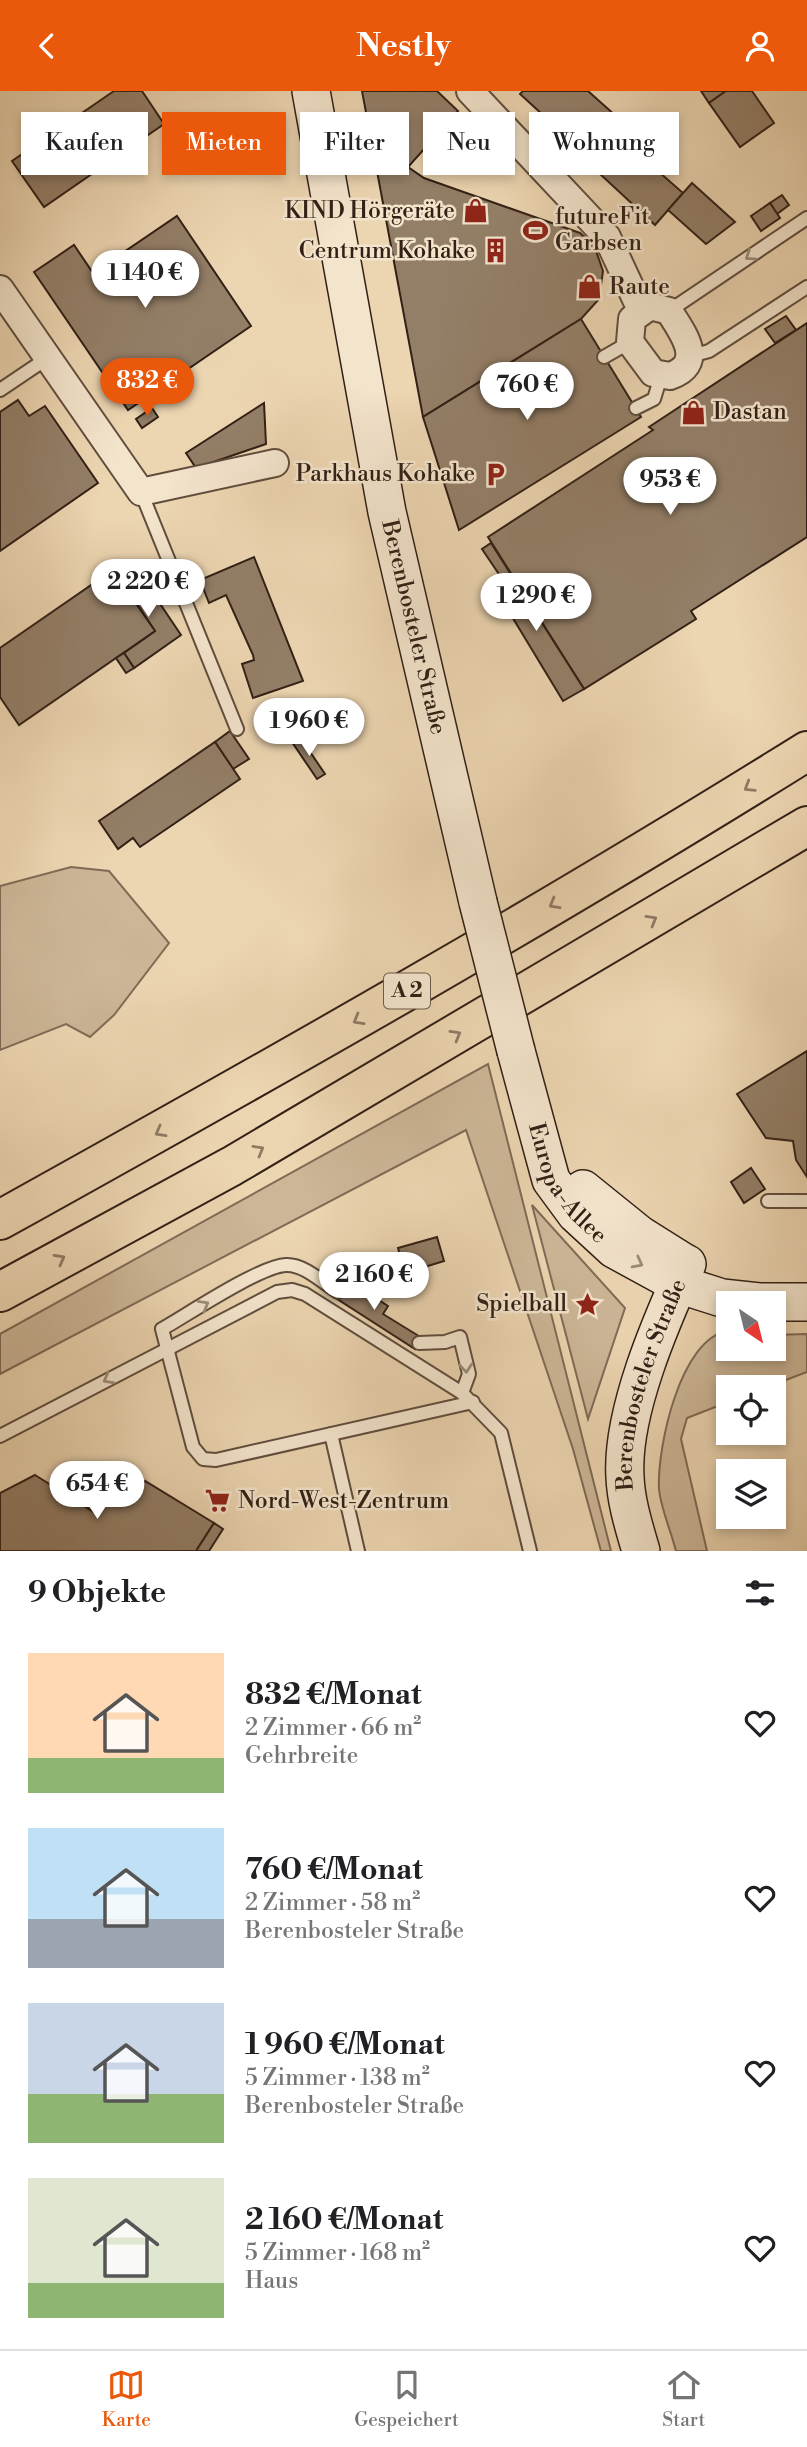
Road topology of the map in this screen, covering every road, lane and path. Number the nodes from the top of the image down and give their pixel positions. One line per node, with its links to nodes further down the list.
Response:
1 (470, 91): 6 (street)
2 (317, 98): 20 (street, Berenbosteler Straße, bridge)
3 (807, 218): 7 (lane, one-way to 7)
4 (807, 287): 10 (lane)
5 (0, 289): 9 (street)
6 (641, 310): 7 (street); 8 (street)
7 (669, 311): 10 (street)
8 (630, 342): 11 (lane); 12 (street)
9 (49, 356): 13 (lane); 16 (street)
10 (691, 356): 12 (street)
11 (604, 357)
12 (661, 376): 14 (lane)
13 (0, 390)
14 (636, 408)
15 (275, 463): 16 (street)
16 (141, 492): 17 (lane)
17 (237, 729)
18 (807, 751): 23 (highway, A 2, one-way to 23)
19 (807, 826): 26 (highway, one-way to 19)
20 (540, 1137): 24 (street, Europa-Allee)
21 (768, 1201): 22 (lane)
22 (807, 1201)
23 (0, 1220)
24 (682, 1274): 25 (street, Europa-Allee); 28 (street, Europa-Allee); 36 (street, Berenbosteler Straße)
25 (807, 1284)
26 (0, 1292)
27 (338, 1292): 30 (lane, one-way to 27)
28 (807, 1302)
29 (419, 1343): 31 (lane, one-way to 31)
30 (168, 1347): 31 (lane); 32 (lane); 33 (lane, one-way to 33)
31 (468, 1397): 32 (lane); 35 (lane)
32 (331, 1434): 34 (lane)
33 (0, 1436)
34 (358, 1551)
35 (530, 1551)
36 (641, 1551)

